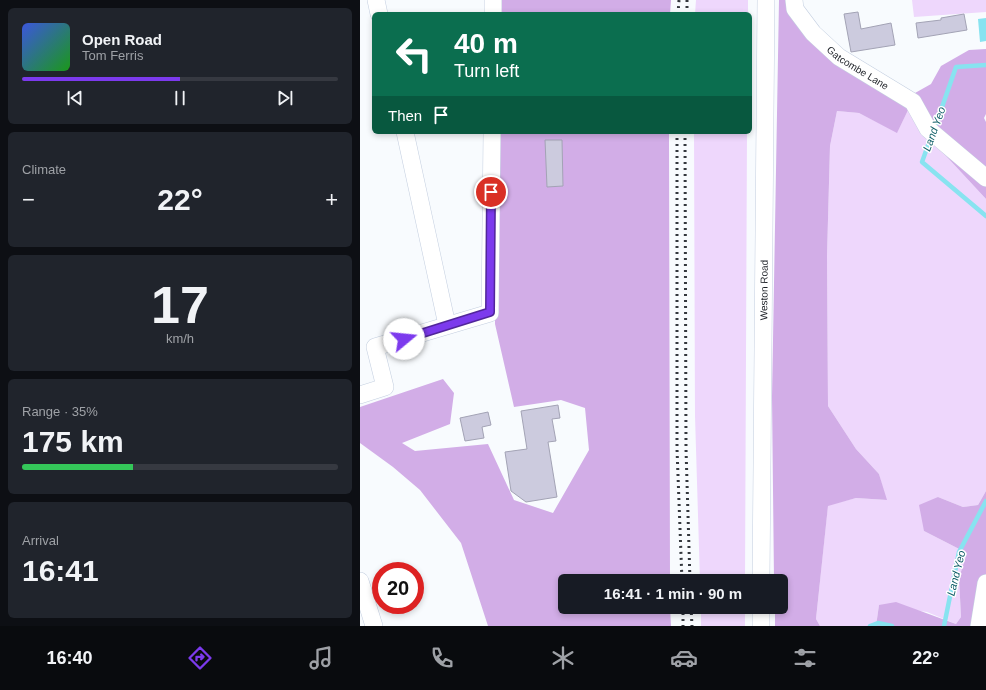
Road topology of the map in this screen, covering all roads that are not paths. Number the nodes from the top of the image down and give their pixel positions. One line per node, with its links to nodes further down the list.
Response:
1 (376, 0): 5 (street)
2 (493, 0): 6 (street)
3 (766, 0): 12 (street, Weston Road)
4 (794, 0): 9 (street, Gatcombe Lane)
5 (379, 12)
6 (492, 12)
7 (405, 134): 10 (street)
8 (492, 134): 10 (street)
9 (986, 178)
10 (447, 326): 11 (street)
11 (360, 395)
12 (761, 574)
13 (360, 581): 16 (street)
14 (986, 583): 18 (street)
15 (761, 614): 17 (street)
16 (374, 626)
17 (761, 626)
18 (979, 626)

